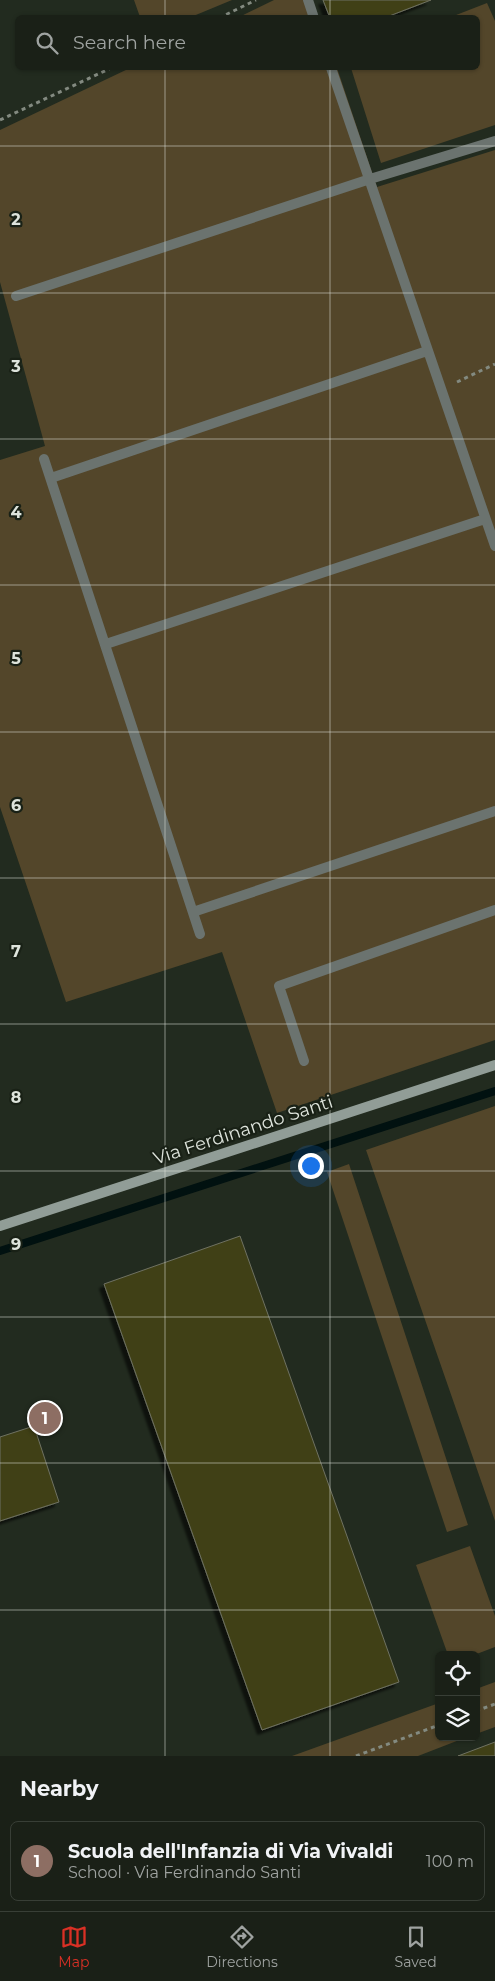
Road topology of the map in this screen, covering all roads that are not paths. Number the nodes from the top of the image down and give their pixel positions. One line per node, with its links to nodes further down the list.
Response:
1 (308, 0): 2 (lane)
2 (313, 15)
3 (332, 70): 5 (lane)
4 (495, 141): 5 (lane)
5 (370, 178): 6 (lane); 7 (lane)
6 (16, 296)
7 (426, 351): 9 (lane); 10 (lane)
8 (44, 459): 9 (lane)
9 (51, 478): 12 (lane)
10 (485, 519): 11 (lane); 12 (lane)
11 (495, 546)
12 (106, 644): 15 (lane)
13 (495, 811): 15 (lane)
14 (495, 910): 17 (lane)
15 (193, 912): 16 (lane)
16 (200, 934)
17 (304, 1061)
18 (495, 1065): 19 (main road, Via Ferdinando Santi)
19 (0, 1226)

